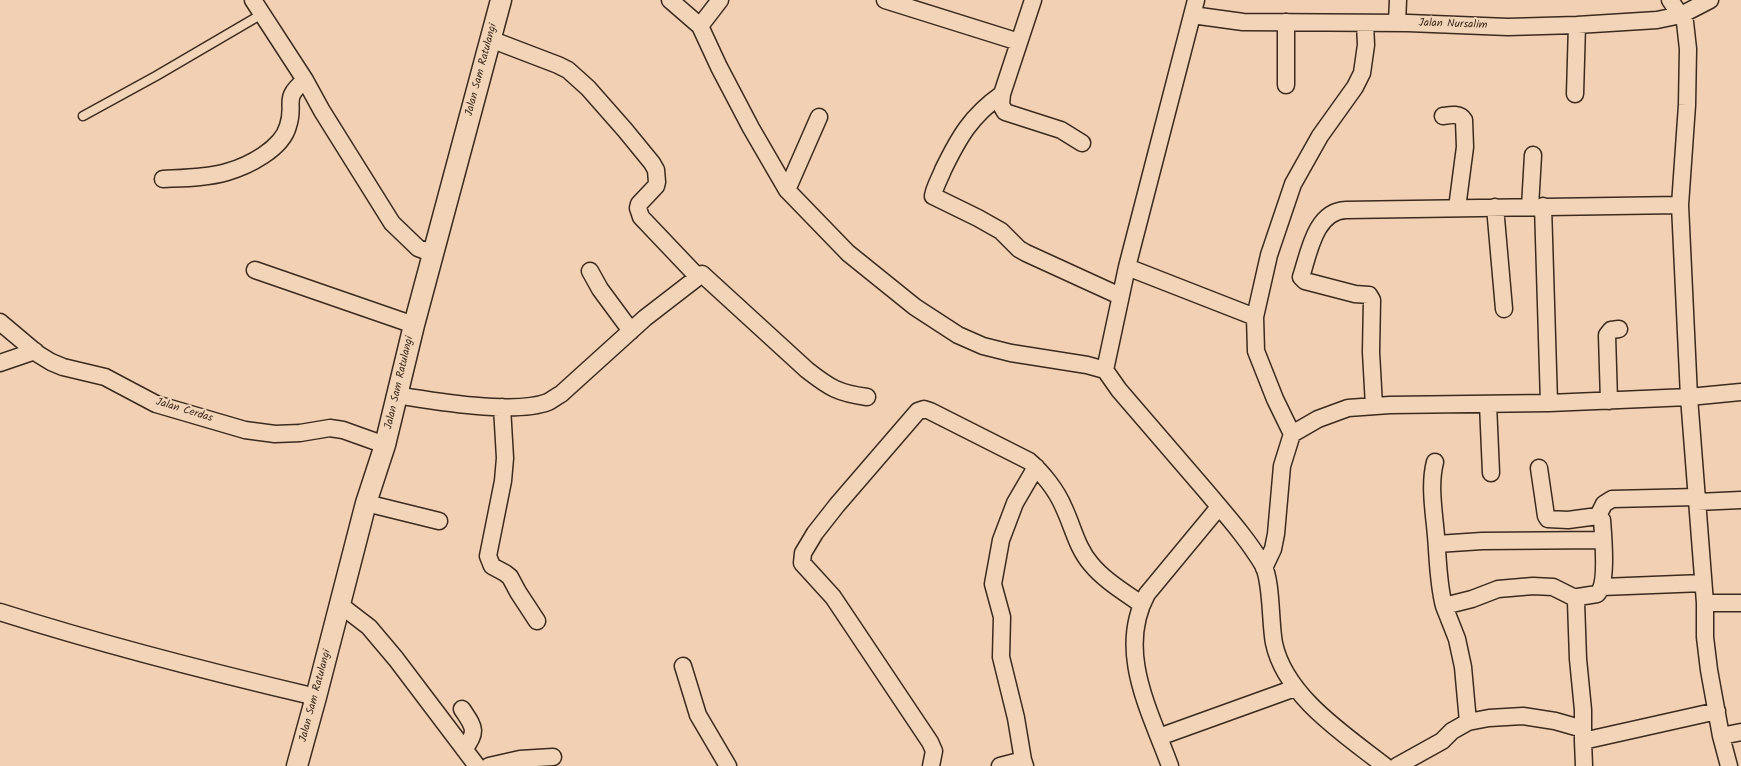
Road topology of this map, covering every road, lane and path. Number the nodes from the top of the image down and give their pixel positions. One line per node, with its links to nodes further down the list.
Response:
1 (253, 0): 12 (street)
2 (501, 0): 19 (street, Jalan Sam Ratulangi)
3 (670, 0): 18 (street)
4 (720, 0): 18 (street)
5 (885, 0): 10 (street)
6 (1032, 0): 20 (street)
7 (1398, 0): 16 (street)
8 (1670, 0): 13 (street)
9 (1710, 0): 13 (street, Jalan Nursalim)
10 (923, 6): 20 (street)
11 (1194, 7): 14 (street, Jalan Nursalim); 37 (street)
12 (262, 14): 21 (street); 25 (lane)
13 (1682, 14): 17 (street, Jalan Nursalim); 32 (street)
14 (1286, 22): 15 (street, Jalan Nursalim); 22 (street)
15 (1365, 23): 16 (street, Jalan Nursalim); 43 (street)
16 (1397, 23): 17 (street, Jalan Nursalim)
17 (1577, 25): 24 (street)
18 (700, 26): 31 (street)
19 (490, 39): 36 (street, Jalan Sam Ratulangi); 40 (street)
20 (1019, 42): 23 (street)
21 (305, 80): 30 (street); 36 (street)
22 (1286, 85)
23 (1002, 94): 28 (street); 41 (street)
24 (1575, 94)
25 (83, 116)
26 (1443, 116): 34 (street)
27 (819, 117): 31 (street)
28 (1082, 142)
29 (1534, 156): 33 (street)
30 (163, 179)
31 (787, 190): 50 (street)
32 (1680, 204): 33 (street); 54 (street)
33 (1536, 207): 35 (street); 56 (street)
34 (1457, 208): 35 (street); 58 (street)
35 (1495, 208): 42 (street)
36 (434, 254): 45 (street, Jalan Sam Ratulangi)
37 (1127, 267): 41 (street); 43 (street)
38 (255, 270): 45 (street)
39 (590, 271): 46 (street)
40 (698, 277): 46 (street); 53 (street)
41 (1120, 296): 50 (street)
42 (1504, 309)
43 (1255, 317): 60 (street)
44 (0, 322): 48 (street, Jalan Cerdas)
45 (414, 325): 52 (street, Jalan Sam Ratulangi)
46 (638, 325): 59 (street)
47 (1619, 329): 55 (street)
48 (35, 351): 49 (street); 61 (street, Jalan Cerdas)
49 (0, 363)
50 (1105, 370): 69 (street)
51 (1741, 392): 54 (street)
52 (397, 395): 59 (street); 61 (street, Jalan Sam Ratulangi)
53 (867, 396)
54 (1689, 397): 55 (street); 66 (street)
55 (1609, 401): 56 (street)
56 (1549, 403): 57 (street)
57 (1488, 404): 58 (street); 65 (street)
58 (1374, 406): 60 (street)
59 (502, 407): 84 (street)
60 (1292, 434): 74 (street)
61 (385, 445): 68 (street, Jalan Sam Ratulangi)
62 (1435, 462): 73 (street)
63 (1036, 468): 81 (street); 97 (street); 102 (street)
64 (1538, 468): 70 (street)
65 (1491, 472)
66 (1697, 500): 67 (street); 70 (street); 75 (street)
67 (1741, 500)
68 (366, 503): 71 (street); 80 (street, Jalan Sam Ratulangi)
69 (1219, 507): 74 (street); 81 (street)
70 (1598, 516): 72 (street)
71 (439, 521)
72 (1603, 540): 73 (street); 76 (street)
73 (1437, 544): 82 (street)
74 (1264, 568): 86 (street)
75 (1703, 582): 76 (street); 78 (street)
76 (1602, 587): 77 (street)
77 (1577, 599): 82 (street); 92 (street)
78 (1705, 603): 79 (street); 89 (street)
79 (1741, 603)
80 (339, 604): 87 (street, Jalan Sam Ratulangi); 95 (street)
81 (1141, 604): 94 (street)
82 (1444, 606): 90 (street)
83 (0, 612): 87 (street)
84 (537, 621)
85 (683, 666): 101 (street)
86 (1295, 688): 94 (street); 105 (street)
87 (316, 697): 98 (street, Jalan Sam Ratulangi)
88 (462, 709): 95 (street)
89 (1717, 711): 92 (street); 93 (street)
90 (1468, 722): 92 (street); 106 (street)
91 (1741, 732): 93 (street)
92 (1583, 735): 107 (street)
93 (1720, 736): 108 (street)
94 (1159, 737): 104 (street)
95 (464, 749): 99 (street)
96 (553, 757): 100 (street)
97 (1024, 763): 103 (street)
98 (297, 766)
99 (477, 766)
100 (490, 766)
101 (728, 766)
102 (931, 766)
103 (1000, 766)
104 (1170, 766)
105 (1385, 766)
106 (1397, 766)
107 (1584, 766)
108 (1729, 766)

